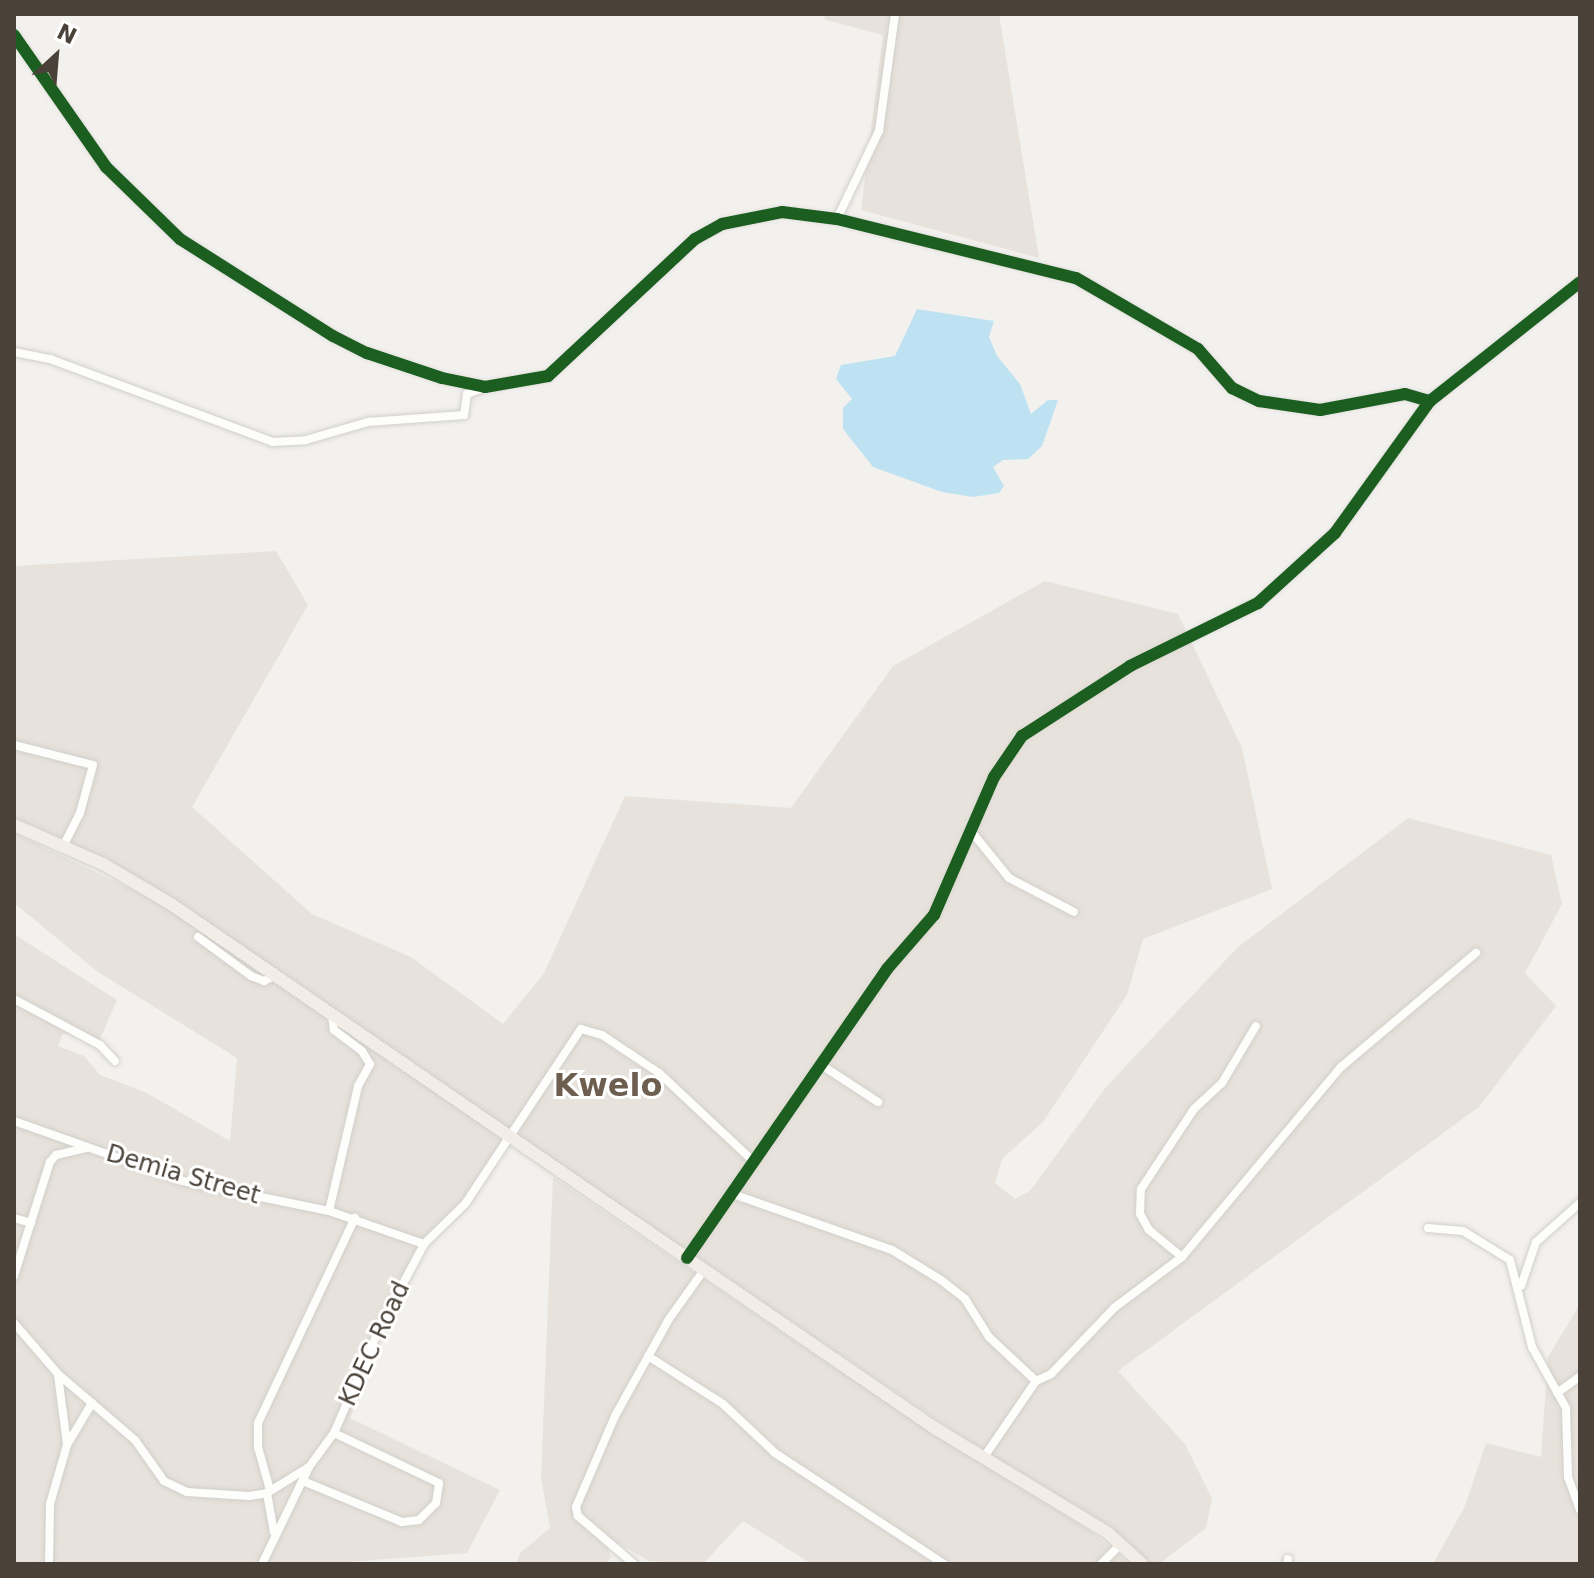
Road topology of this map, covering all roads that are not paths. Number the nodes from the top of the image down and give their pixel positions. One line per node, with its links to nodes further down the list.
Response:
1 (895, 14): 3 (street)
2 (14, 35): 6 (street)
3 (837, 219): 6 (street); 7 (street)
4 (1580, 282): 7 (street)
5 (14, 352): 6 (street)
6 (485, 387)
7 (1430, 401): 10 (street)
8 (14, 745): 11 (street)
9 (14, 825): 11 (main road)
10 (971, 831): 12 (street); 20 (street)
11 (64, 845): 15 (main road)
12 (1074, 912)
13 (198, 937): 15 (street)
14 (1476, 953): 34 (street)
15 (274, 976): 17 (main road)
16 (14, 999): 19 (street)
17 (332, 1016): 23 (main road); 28 (street)
18 (1256, 1026): 34 (street)
19 (115, 1061)
20 (823, 1066): 21 (street); 25 (street)
21 (878, 1102)
22 (14, 1121): 24 (street, Demia Street)
23 (511, 1139): 25 (street, KDEC Road); 33 (street, KDEC Road); 35 (main road)
24 (88, 1148): 28 (street, Demia Street); 31 (street)
25 (753, 1161): 26 (street)
26 (730, 1193): 35 (street); 43 (street)
27 (1580, 1203): 38 (street)
28 (329, 1211): 30 (street, Demia Street)
29 (14, 1218): 31 (street)
30 (355, 1218): 33 (street, Demia Street); 51 (street)
31 (31, 1223): 37 (street)
32 (1428, 1228): 38 (street)
33 (424, 1244): 46 (street, KDEC Road)
34 (1182, 1257): 43 (street)
35 (687, 1258): 36 (main road)
36 (704, 1270): 40 (street); 48 (main road)
37 (14, 1276)
38 (1520, 1298): 44 (street)
39 (14, 1323): 41 (street)
40 (648, 1356): 57 (street); 58 (street)
41 (58, 1374): 45 (street); 47 (street)
42 (1580, 1376): 44 (street)
43 (1036, 1381): 48 (street)
44 (1557, 1393): 52 (street)
45 (92, 1403): 47 (street); 51 (street)
46 (334, 1433): 49 (street, KDEC Road); 50 (street)
47 (67, 1445): 55 (street)
48 (984, 1457): 54 (main road)
49 (309, 1467): 50 (street, KDEC Road); 51 (street)
50 (303, 1481): 53 (street, KDEC Road)
51 (268, 1491): 53 (street)
52 (1580, 1510)
53 (274, 1532): 56 (street, KDEC Road)
54 (1121, 1544): 59 (street); 60 (main road)
55 (49, 1564)
56 (262, 1564)
57 (634, 1564)
58 (944, 1564)
59 (1101, 1564)
60 (1142, 1564)

